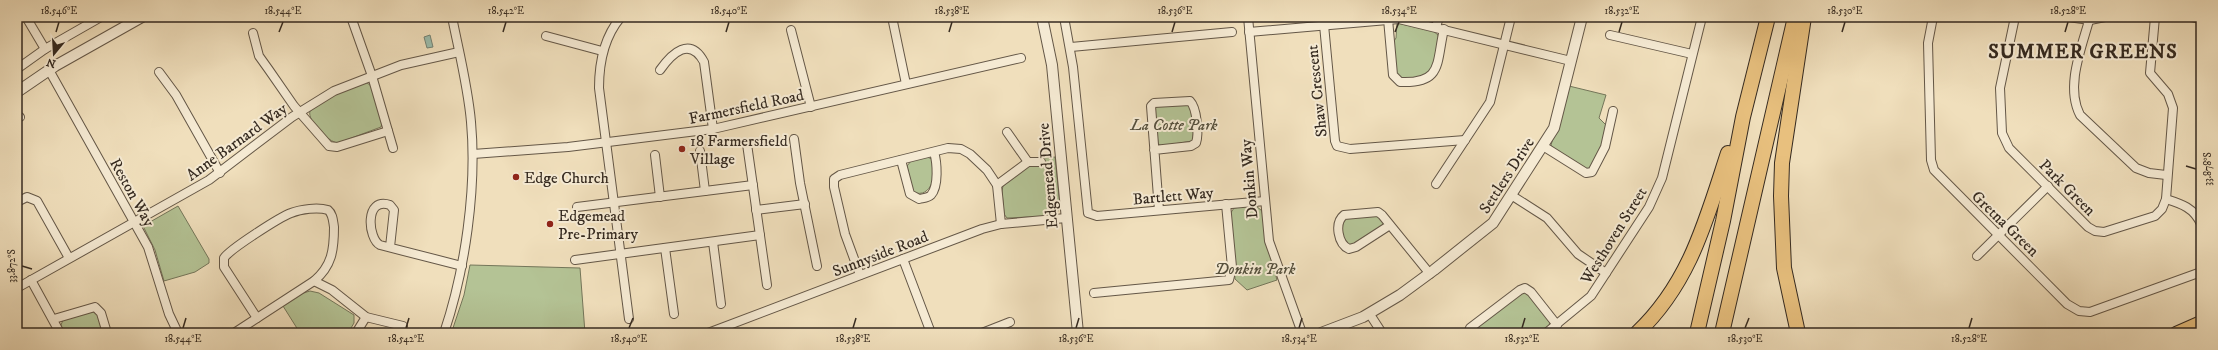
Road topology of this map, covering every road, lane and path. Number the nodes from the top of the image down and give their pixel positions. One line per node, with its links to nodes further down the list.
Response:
1 (26, 17): 35 (street)
2 (101, 17): 35 (street)
3 (142, 17): 42 (street)
4 (351, 17): 45 (street)
5 (452, 17): 37 (street)
6 (621, 17): 36 (street)
7 (892, 17): 46 (street)
8 (1042, 17): 87 (street, Edgemead Drive)
9 (1064, 17): 34 (street)
10 (1248, 17): 29 (street, Donkin Way)
11 (1439, 17): 26 (street)
12 (1511, 17): 33 (street)
13 (1582, 17): 40 (street, Settlers Drive)
14 (1702, 17): 38 (street, Westhoven Street)
15 (1768, 17): 51 (highway)
16 (1795, 17): 141 (highway)
17 (1804, 17): 142 (highway)
18 (1933, 17): 93 (street, Gretna Green)
19 (2015, 17): 74 (street, Park Green)
20 (2068, 17): 24 (street)
21 (2105, 17): 24 (street)
22 (2154, 17): 70 (street)
23 (1388, 18): 25 (street); 26 (street); 26 (street)
24 (2090, 18): 70 (street)
25 (1324, 25): 29 (street); 56 (street, Shaw Crescent)
26 (1440, 28): 33 (street)
27 (791, 30): 48 (street)
28 (1232, 32): 34 (street)
29 (1249, 32): 79 (street, Donkin Way)
30 (253, 33): 50 (street)
31 (1610, 35): 38 (street)
32 (546, 36): 36 (street)
33 (1504, 44): 40 (street); 56 (street)
34 (1071, 48): 86 (street, Bartlett Way)
35 (45, 49): 41 (street)
36 (602, 51): 57 (street)
37 (459, 52): 45 (street, Anne Barnard Way); 64 (street)
38 (1692, 54): 105 (street, Westhoven Street)
39 (1021, 58): 46 (street, Farmersfield Road)
40 (1571, 61): 59 (street, Settlers Drive)
41 (17, 69)
42 (49, 70): 47 (street); 88 (street, Reston Way)
43 (660, 70): 52 (street)
44 (159, 72): 69 (street)
45 (372, 76): 50 (street, Anne Barnard Way); 53 (street)
46 (906, 84): 48 (street, Farmersfield Road)
47 (17, 92)
48 (811, 107): 52 (street, Farmersfield Road)
49 (1613, 111): 59 (street)
50 (300, 112): 53 (street); 69 (street, Anne Barnard Way)
51 (1743, 117): 139 (highway); 140 (highway)
52 (714, 129): 57 (street, Farmersfield Road)
53 (388, 131): 60 (street)
54 (1007, 132): 67 (street)
55 (794, 139): 82 (street)
56 (1465, 140): 71 (street)
57 (606, 143): 64 (street, Farmersfield Road); 81 (street)
58 (747, 144): 72 (street)
59 (1543, 146): 76 (street, Settlers Drive)
60 (393, 148)
61 (1154, 150): 61 (street); 86 (street)
62 (700, 151): 75 (street)
63 (934, 152): 66 (street); 66 (street); 73 (street)
64 (473, 154): 102 (street)
65 (655, 155): 77 (street)
66 (901, 160): 107 (street)
67 (1028, 162): 68 (street); 73 (street)
68 (1041, 162)
69 (220, 173): 88 (street, Anne Barnard Way)
70 (2166, 175): 78 (street)
71 (1436, 184)
72 (753, 185): 75 (street); 85 (street)
73 (997, 186): 89 (street)
74 (2048, 186): 78 (street, Park Green); 93 (street)
75 (705, 191): 77 (street)
76 (1511, 195): 105 (street); 106 (street, Settlers Drive)
77 (660, 196): 81 (street)
78 (2166, 199): 90 (street)
79 (1265, 201): 83 (street, Bartlett Way); 134 (street, Donkin Way)
80 (17, 202): 99 (street)
81 (612, 202): 84 (street); 97 (street)
82 (805, 204): 85 (street); 103 (street)
83 (1226, 204): 86 (street, Bartlett Way); 112 (street)
84 (577, 207)
85 (756, 210): 92 (street)
86 (1159, 210)
87 (1066, 218): 89 (street, Sunnyside Road); 133 (street, Edgemead Drive)
88 (134, 222): 99 (street, Anne Barnard Way); 126 (street, Reston Way)
89 (1001, 224): 100 (street, Sunnyside Road)
90 (2201, 224)
91 (1390, 226): 91 (street); 106 (street)
92 (760, 235): 94 (street); 110 (street)
93 (1998, 235): 98 (street); 104 (street, Gretna Green)
94 (713, 242): 96 (street); 113 (street)
95 (390, 247): 95 (street); 102 (street)
96 (665, 248): 97 (street); 115 (street)
97 (620, 253): 101 (street); 119 (street)
98 (1977, 256)
99 (69, 258): 108 (street, Anne Barnard Way)
100 (903, 259): 107 (street, Sunnyside Road); 131 (street)
101 (575, 260)
102 (462, 266): 129 (street)
103 (817, 266)
104 (2201, 272)
105 (1606, 273): 122 (street, Westhoven Street)
106 (1430, 274): 114 (street, Settlers Drive)
107 (860, 275): 130 (street, Sunnyside Road)
108 (30, 280): 111 (street, Anne Barnard Way); 118 (street)
109 (314, 281): 116 (street); 117 (street); 117 (street)
110 (767, 285)
111 (17, 288)
112 (1094, 293)
113 (721, 304)
114 (1369, 313): 135 (street, Settlers Drive); 136 (street)
115 (674, 314)
116 (366, 317): 123 (street); 128 (street)
117 (257, 318): 127 (street)
118 (54, 319): 124 (street); 125 (street)
119 (628, 319)
120 (1010, 322): 132 (street)
121 (2201, 322): 143 (main road)
122 (1557, 325): 137 (street); 138 (street, Westhoven Street)
123 (403, 326)
124 (57, 332)
125 (107, 333)
126 (178, 333)
127 (234, 333)
128 (356, 333)
129 (444, 333)
130 (708, 333)
131 (931, 333)
132 (982, 333)
133 (1078, 333)
134 (1302, 333)
135 (1321, 333)
136 (1382, 333)
137 (1468, 333)
138 (1546, 333)
139 (1637, 333)
140 (1697, 333)
141 (1722, 333)
142 (1798, 333)
143 (2176, 333)

